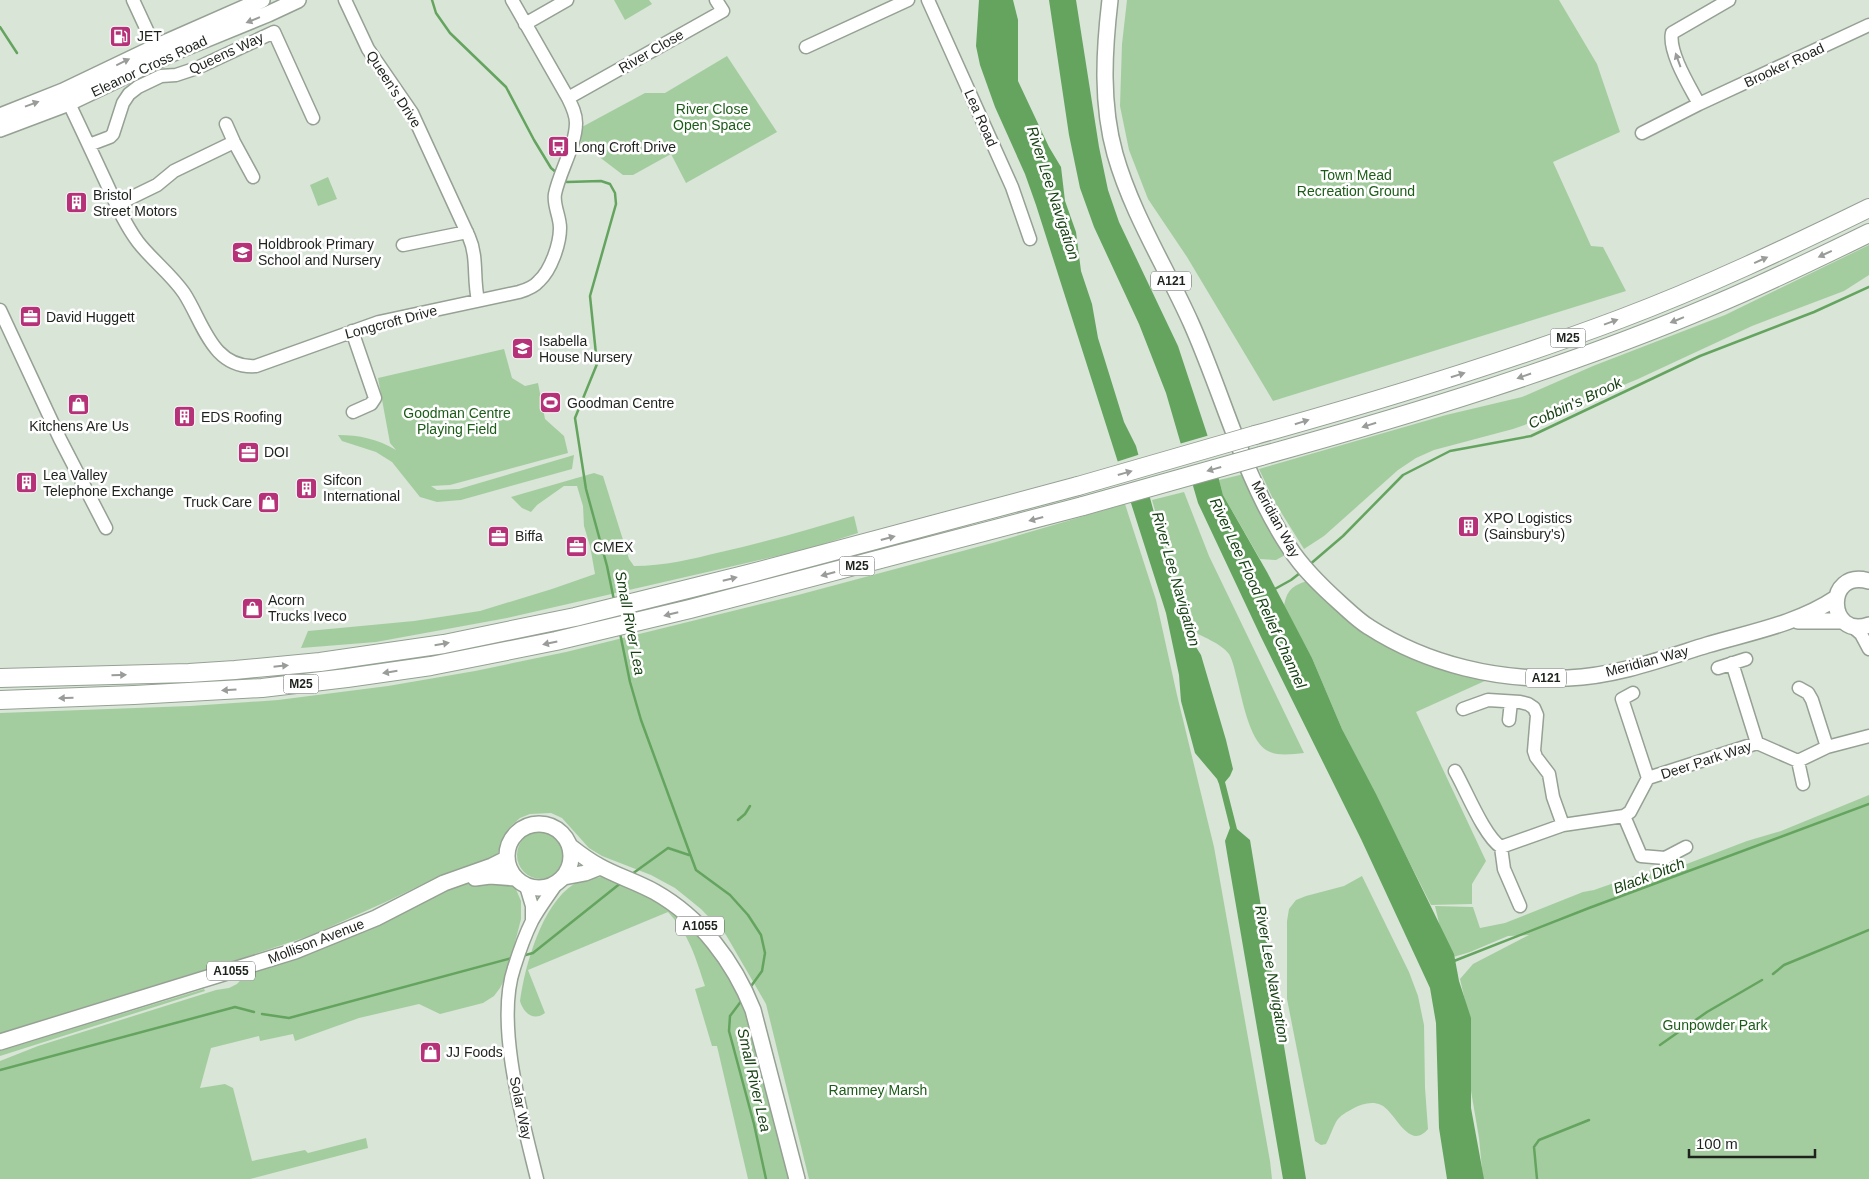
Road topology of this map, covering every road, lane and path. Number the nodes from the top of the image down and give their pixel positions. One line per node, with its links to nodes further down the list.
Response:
1 (133, 0): 15 (street)
2 (262, 0): 15 (main road, Eleanor Cross Road)
3 (298, 0): 15 (main road, Eleanor Cross Road, one-way to 15)
4 (345, 0): 29 (street, Queen's Drive)
5 (512, 0): 12 (street, Longcroft Drive)
6 (567, 0): 12 (street)
7 (716, 0): 17 (street, River Close)
8 (908, 0): 14 (street)
9 (928, 0): 31 (street, Lea Road)
10 (1110, 0): 40 (main road, Meridian Way / A121)
11 (1729, 0): 18 (street, one-way to 11)
12 (525, 24): 17 (street, Longcroft Drive)
13 (1869, 25): 18 (street, Brooker Road)
14 (806, 47)
15 (158, 54): 16 (main road, Eleanor Cross Road)
16 (66, 97): 19 (main road, Eleanor Cross Road, one-way to 16); 22 (main road, Eleanor Cross Road); 25 (street, Longcroft Drive)
17 (568, 98): 33 (street, Longcroft Drive)
18 (1699, 104): 23 (street, Brooker Road)
19 (0, 116)
20 (313, 118): 25 (street, Queens Way)
21 (226, 124): 24 (street)
22 (0, 129)
23 (1642, 133)
24 (234, 142): 26 (street); 27 (street)
25 (89, 145): 27 (street, Longcroft Drive)
26 (253, 177)
27 (116, 205): 35 (street, Longcroft Drive)
28 (1869, 208): 47 (highway, M25, one-way to 28, bridge)
29 (467, 232): 32 (street); 33 (street, Queen's Drive)
30 (1869, 233): 50 (highway, M25, one-way to 50, bridge)
31 (1030, 239)
32 (403, 245)
33 (478, 300): 35 (street, Longcroft Drive)
34 (0, 310): 37 (street)
35 (352, 331): 36 (street)
36 (353, 412)
37 (106, 528)
38 (1869, 581): 39 (main road, Meridian Way)
39 (1836, 598): 40 (main road, Meridian Way / A121); 41 (main road)
40 (1791, 621): 41 (main road, Meridian Way / A121)
41 (1848, 624): 42 (main road, Meridian Way); 43 (street)
42 (1869, 625)
43 (1869, 650)
44 (1746, 659): 45 (street)
45 (1732, 663): 46 (street); 55 (street)
46 (1718, 668)
47 (0, 678)
48 (1799, 688): 56 (street)
49 (1632, 693): 59 (street)
50 (0, 700)
51 (1511, 702): 52 (street); 53 (street); 62 (street)
52 (1463, 709)
53 (1509, 720)
54 (1869, 736): 56 (street)
55 (1757, 743): 57 (street, Deer Park Way); 59 (street, Deer Park Way)
56 (1827, 747): 57 (street)
57 (1798, 761): 60 (street)
58 (1456, 771): 64 (street)
59 (1648, 778): 61 (street, Deer Park Way)
60 (1804, 784)
61 (1624, 816): 62 (street); 65 (street)
62 (1563, 825): 64 (street)
63 (571, 847): 66 (main road); 67 (main road, A1055); 69 (main road)
64 (1501, 847): 71 (street)
65 (1686, 847)
66 (506, 859): 68 (main road, Mollison Avenue / A1055); 70 (main road)
67 (600, 867): 69 (main road, Mollison Avenue); 75 (main road, A1055)
68 (454, 880): 70 (main road, Mollison Avenue / A1055); 73 (main road, Mollison Avenue / A1055)
69 (561, 880): 70 (main road, Mollison Avenue); 72 (street, Solar Way)
70 (521, 882): 72 (street, Solar Way)
71 (1520, 906)
72 (532, 921): 74 (street, Solar Way)
73 (0, 1042)
74 (537, 1179)
75 (797, 1179)

